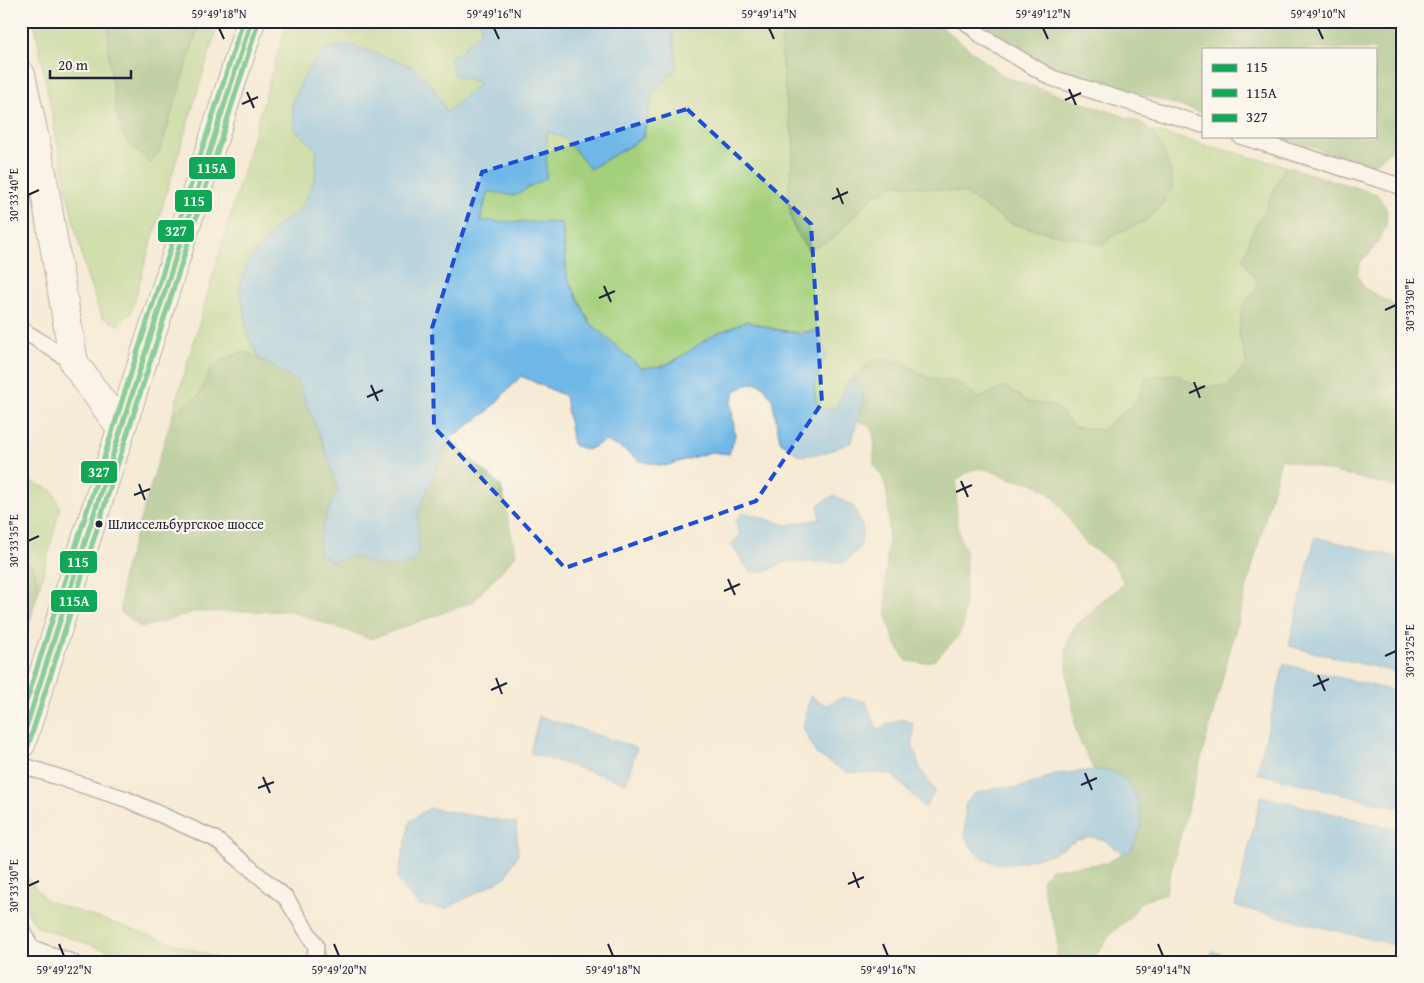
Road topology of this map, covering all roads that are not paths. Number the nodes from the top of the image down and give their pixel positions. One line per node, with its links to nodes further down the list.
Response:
1 (252, 21): 9 (main road)
2 (965, 21): 4 (lane)
3 (21, 75): 8 (main road)
4 (1202, 125)
5 (1246, 138): 6 (lane)
6 (1403, 187)
7 (21, 329): 8 (lane)
8 (74, 363): 9 (main road)
9 (121, 428): 10 (main road)
10 (21, 744)
11 (21, 765): 15 (lane)
12 (21, 926): 13 (lane)
13 (35, 955): 14 (lane)
14 (72, 962)
15 (315, 962)

